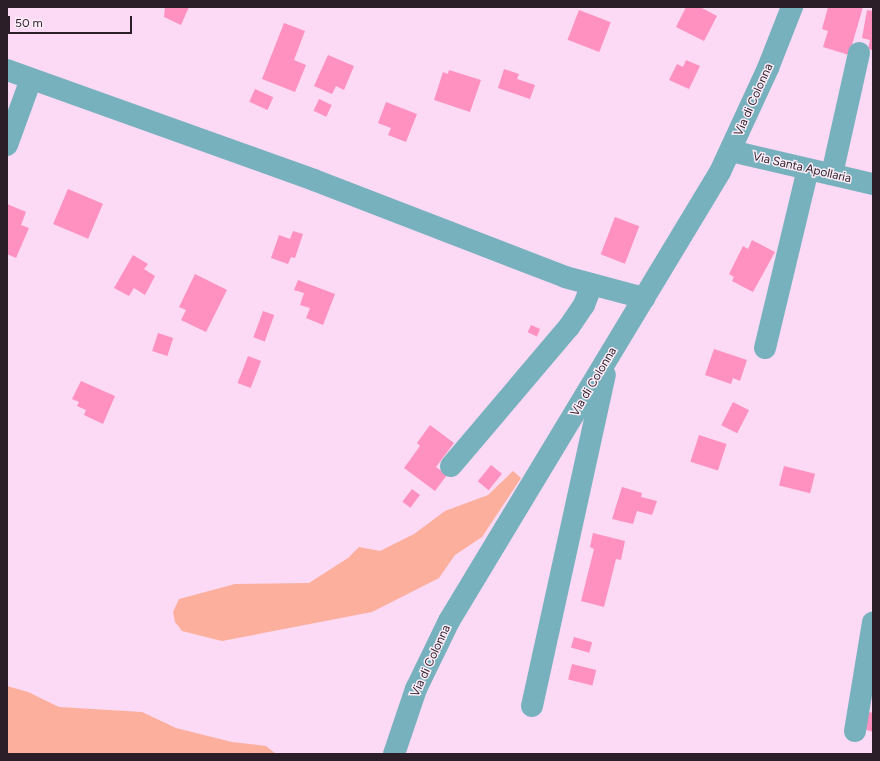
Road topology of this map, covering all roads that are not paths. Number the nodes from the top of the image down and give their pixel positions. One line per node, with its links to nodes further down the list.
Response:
1 (792, 7): 6 (street, Via di Colonna)
2 (859, 53): 8 (street)
3 (7, 70): 4 (street)
4 (31, 79): 5 (street); 10 (street)
5 (7, 145)
6 (731, 151): 7 (street, Via Santa Apollaria); 11 (street, Via di Colonna)
7 (808, 169): 8 (street, Via Santa Apollaria); 12 (street)
8 (832, 174): 9 (street, Via Santa Apollaria)
9 (873, 184)
10 (592, 284): 11 (street); 14 (street)
11 (644, 298): 13 (street, Via di Colonna)
12 (765, 348)
13 (610, 356): 16 (street); 18 (street, Via di Colonna)
14 (451, 466)
15 (873, 622): 17 (street)
16 (532, 706)
17 (856, 731)
18 (394, 754)

